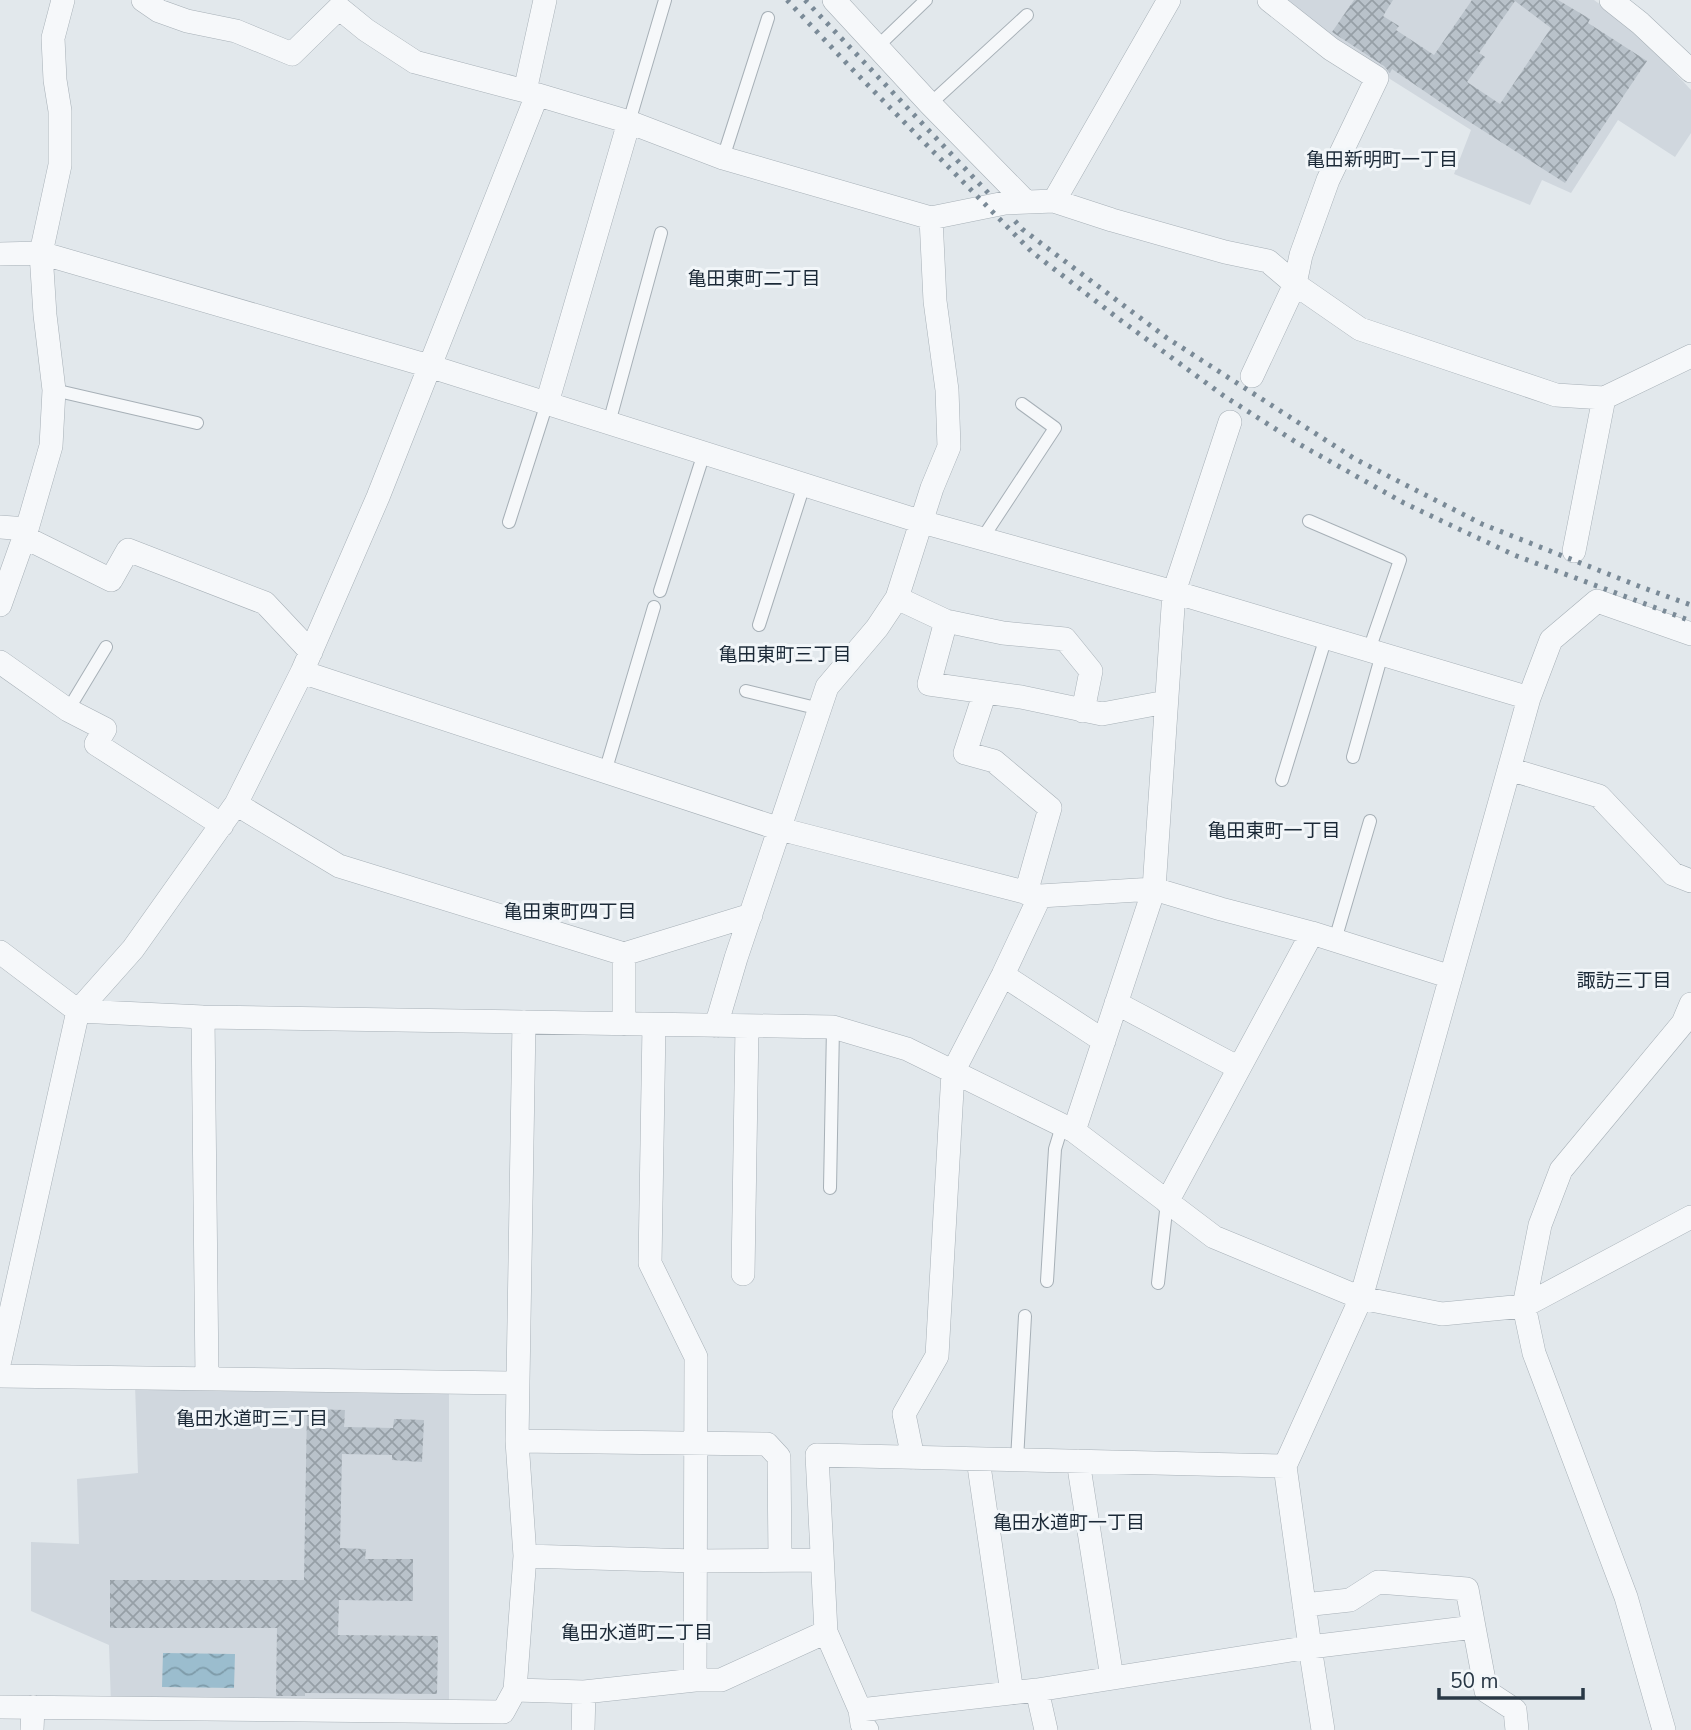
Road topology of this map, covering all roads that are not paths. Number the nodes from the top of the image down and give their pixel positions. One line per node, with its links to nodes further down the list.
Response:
1 (63, 0): 23 (street)
2 (143, 0): 10 (street)
3 (545, 0): 15 (street)
4 (666, 0): 17 (lane)
5 (834, 0): 13 (street)
6 (926, 0): 13 (lane)
7 (1169, 0): 19 (street)
8 (1269, 0): 25 (street)
9 (1611, 0): 14 (street)
10 (341, 4): 15 (street)
11 (1027, 15): 16 (lane)
12 (768, 18): 18 (lane)
13 (878, 46): 16 (street)
14 (1691, 71)
15 (531, 93): 17 (street); 27 (street)
16 (930, 104): 20 (street)
17 (629, 122): 18 (street); 31 (street)
18 (723, 158): 21 (street)
19 (1054, 201): 20 (street); 25 (street)
20 (1026, 202): 21 (street)
21 (931, 218): 40 (street)
22 (661, 233): 35 (lane)
23 (41, 253): 24 (street); 27 (street); 29 (street)
24 (0, 254)
25 (1295, 284): 28 (street); 30 (street)
26 (1691, 356): 30 (street)
27 (429, 366): 31 (street); 57 (street)
28 (1252, 376)
29 (54, 390): 33 (lane); 42 (street)
30 (1604, 398): 44 (street)
31 (547, 403): 35 (street); 39 (lane)
32 (1022, 404): 43 (lane)
33 (197, 422)
34 (1230, 422): 46 (street)
35 (609, 423): 36 (street)
36 (704, 453): 37 (street); 45 (lane)
37 (804, 485): 40 (street); 51 (lane)
38 (1309, 521): 55 (lane)
39 (509, 522)
40 (922, 522): 43 (street); 47 (street)
41 (0, 527): 42 (street)
42 (25, 533): 48 (street); 57 (street)
43 (982, 539): 46 (street)
44 (1574, 551)
45 (660, 591)
46 (1174, 592): 53 (street); 61 (street)
47 (897, 598): 50 (street); 62 (street)
48 (0, 605)
49 (654, 607): 67 (lane)
50 (946, 621): 59 (street); 64 (street)
51 (759, 625)
52 (1691, 634): 60 (street)
53 (1326, 637): 55 (street); 68 (lane)
54 (106, 647): 63 (lane)
55 (1376, 652): 60 (street); 65 (lane)
56 (0, 662): 63 (street)
57 (306, 662): 67 (street); 69 (street)
58 (746, 691): 62 (lane)
59 (985, 692): 64 (street); 75 (street)
60 (1529, 698): 66 (street)
61 (1166, 702): 64 (street); 74 (street)
62 (820, 709): 72 (street)
63 (68, 710): 71 (street)
64 (1083, 710)
65 (1353, 757)
66 (1509, 769): 73 (street); 82 (street)
67 (605, 772): 72 (street)
68 (1282, 780)
69 (236, 804): 71 (street); 79 (street)
70 (1370, 821): 78 (lane)
71 (222, 825): 84 (street)
72 (780, 829): 75 (street); 76 (street)
73 (1691, 881)
74 (1154, 889): 75 (street); 77 (street); 83 (street)
75 (1033, 895): 81 (street)
76 (751, 915): 79 (street); 90 (street)
77 (1312, 933): 78 (street); 94 (street)
78 (1335, 940): 82 (street)
79 (624, 954): 88 (street)
80 (2, 958): 84 (street)
81 (1003, 975): 93 (street); 95 (street)
82 (1451, 977): 103 (street)
83 (1116, 1003): 93 (street); 94 (street)
84 (78, 1011): 85 (street); 106 (street)
85 (203, 1017): 87 (street); 108 (street)
86 (1688, 1019): 104 (street)
87 (524, 1022): 88 (street); 109 (street)
88 (624, 1024): 89 (street)
89 (654, 1025): 90 (street); 111 (street)
90 (716, 1026): 91 (street)
91 (747, 1026): 92 (street); 100 (street)
92 (833, 1027): 95 (street); 97 (lane)
93 (1104, 1041): 96 (street)
94 (1239, 1068): 98 (street)
95 (953, 1072): 96 (street); 112 (street)
96 (1068, 1128): 98 (street); 101 (lane)
97 (830, 1188)
98 (1167, 1202): 102 (lane); 103 (street)
99 (1691, 1217): 104 (street)
100 (743, 1274)
101 (1047, 1281)
102 (1158, 1283)
103 (1361, 1298): 104 (street); 116 (street)
104 (1524, 1306): 141 (street)
105 (1026, 1316): 114 (lane)
106 (0, 1360)
107 (0, 1376): 108 (street)
108 (207, 1379): 109 (street)
109 (518, 1383): 110 (street)
110 (517, 1441): 111 (street); 117 (street)
111 (695, 1444): 118 (street); 120 (street)
112 (913, 1458): 113 (street); 119 (street)
113 (978, 1459): 114 (street); 130 (street)
114 (1017, 1460): 115 (street)
115 (1078, 1461): 116 (street); 125 (street)
116 (1284, 1466): 121 (street)
117 (525, 1556): 120 (street); 127 (street)
118 (780, 1560): 119 (street); 120 (street)
119 (822, 1560): 123 (street)
120 (695, 1561): 126 (street)
121 (1304, 1605): 122 (street); 124 (street)
122 (1474, 1627): 124 (street); 140 (street)
123 (826, 1632): 126 (street); 134 (street)
124 (1310, 1647): 125 (street); 139 (street)
125 (1112, 1678): 128 (street)
126 (695, 1680): 129 (street)
127 (515, 1690): 129 (street); 135 (street)
128 (1037, 1690): 130 (street); 138 (street)
129 (584, 1692): 137 (street)
130 (1012, 1693): 134 (street)
131 (0, 1707): 132 (street)
132 (33, 1707): 133 (street); 136 (street)
133 (223, 1720): 135 (street)
134 (864, 1720)
135 (466, 1721)
136 (32, 1730)
137 (583, 1730)
138 (1046, 1730)
139 (1323, 1730)
140 (1517, 1730)
141 (1664, 1730)

